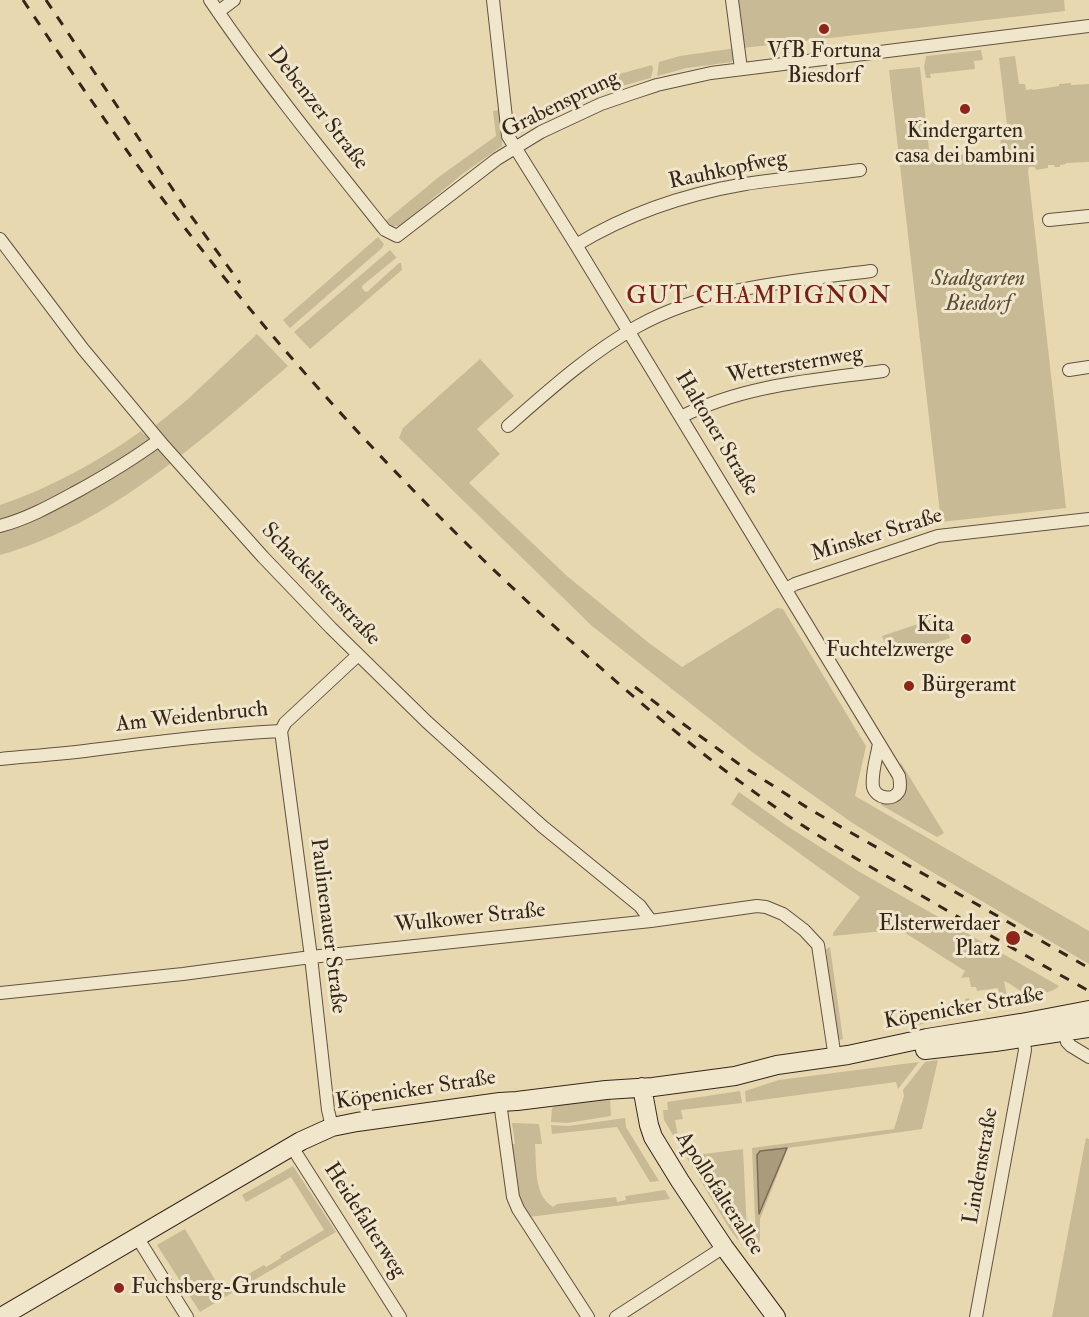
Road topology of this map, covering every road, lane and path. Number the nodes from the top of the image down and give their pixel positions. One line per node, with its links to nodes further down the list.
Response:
1 (210, 0): 5 (street, Debenzer Straße)
2 (234, 0): 5 (street)
3 (493, 0): 8 (street, Haltoner Straße)
4 (732, 0): 7 (street)
5 (218, 12): 12 (street, Debenzer Straße)
6 (1089, 26): 7 (street, Grabensprung)
7 (741, 69): 8 (street, Grabensprung)
8 (517, 147): 12 (street, Grabensprung); 14 (street, Haltoner Straße)
9 (860, 170): 14 (street, Rauhkopfweg)
10 (1089, 216): 11 (street)
11 (1049, 220)
12 (396, 236)
13 (0, 239): 22 (street, Schackelsterstraße)
14 (576, 245): 16 (street, Haltoner Straße)
15 (871, 271): 16 (street)
16 (629, 332): 20 (street, Haltoner Straße); 21 (street)
17 (1089, 367): 18 (street)
18 (1070, 370)
19 (883, 371): 20 (street, Wettersternweg)
20 (681, 417): 25 (street, Haltoner Straße)
21 (508, 426)
22 (159, 440): 24 (street); 26 (street, Schackelsterstraße)
23 (1089, 519): 25 (street, Minsker Straße)
24 (0, 526)
25 (786, 589): 28 (street, Haltoner Straße)
26 (357, 655): 27 (street, Am Weidenbruch); 30 (street, Schackelsterstraße)
27 (281, 730): 29 (street, Am Weidenbruch); 31 (street, Paulinenauer Straße)
28 (879, 743)
29 (0, 759)
30 (651, 921): 31 (street, Wulkower Straße); 37 (street, Wulkower Straße)
31 (311, 957): 32 (street, Wulkower Straße); 41 (street, Paulinenauer Straße)
32 (0, 993)
33 (1089, 1010): 34 (main road, Köpenicker Straße)
34 (1064, 1024): 35 (main road, Köpenicker Straße); 36 (main road, Köpenicker Straße); 38 (street)
35 (1089, 1028)
36 (1022, 1030): 37 (main road, Köpenicker Straße); 51 (street, Lindenstraße)
37 (842, 1057): 39 (main road, Köpenicker Straße)
38 (1089, 1057)
39 (642, 1087): 40 (main road, Köpenicker Straße); 44 (main road, Apollofalterallee)
40 (500, 1102): 41 (main road, Köpenicker Straße); 48 (street)
41 (332, 1127): 42 (main road, Köpenicker Straße)
42 (292, 1147): 43 (main road, Köpenicker Straße); 47 (street, Heidefalterweg)
43 (137, 1237): 45 (main road, Köpenicker Straße); 46 (street)
44 (724, 1247): 49 (street); 50 (main road, Apollofalterallee)
45 (1, 1317)
46 (188, 1317)
47 (400, 1317)
48 (588, 1317)
49 (616, 1317)
50 (776, 1317)
51 (976, 1317)

